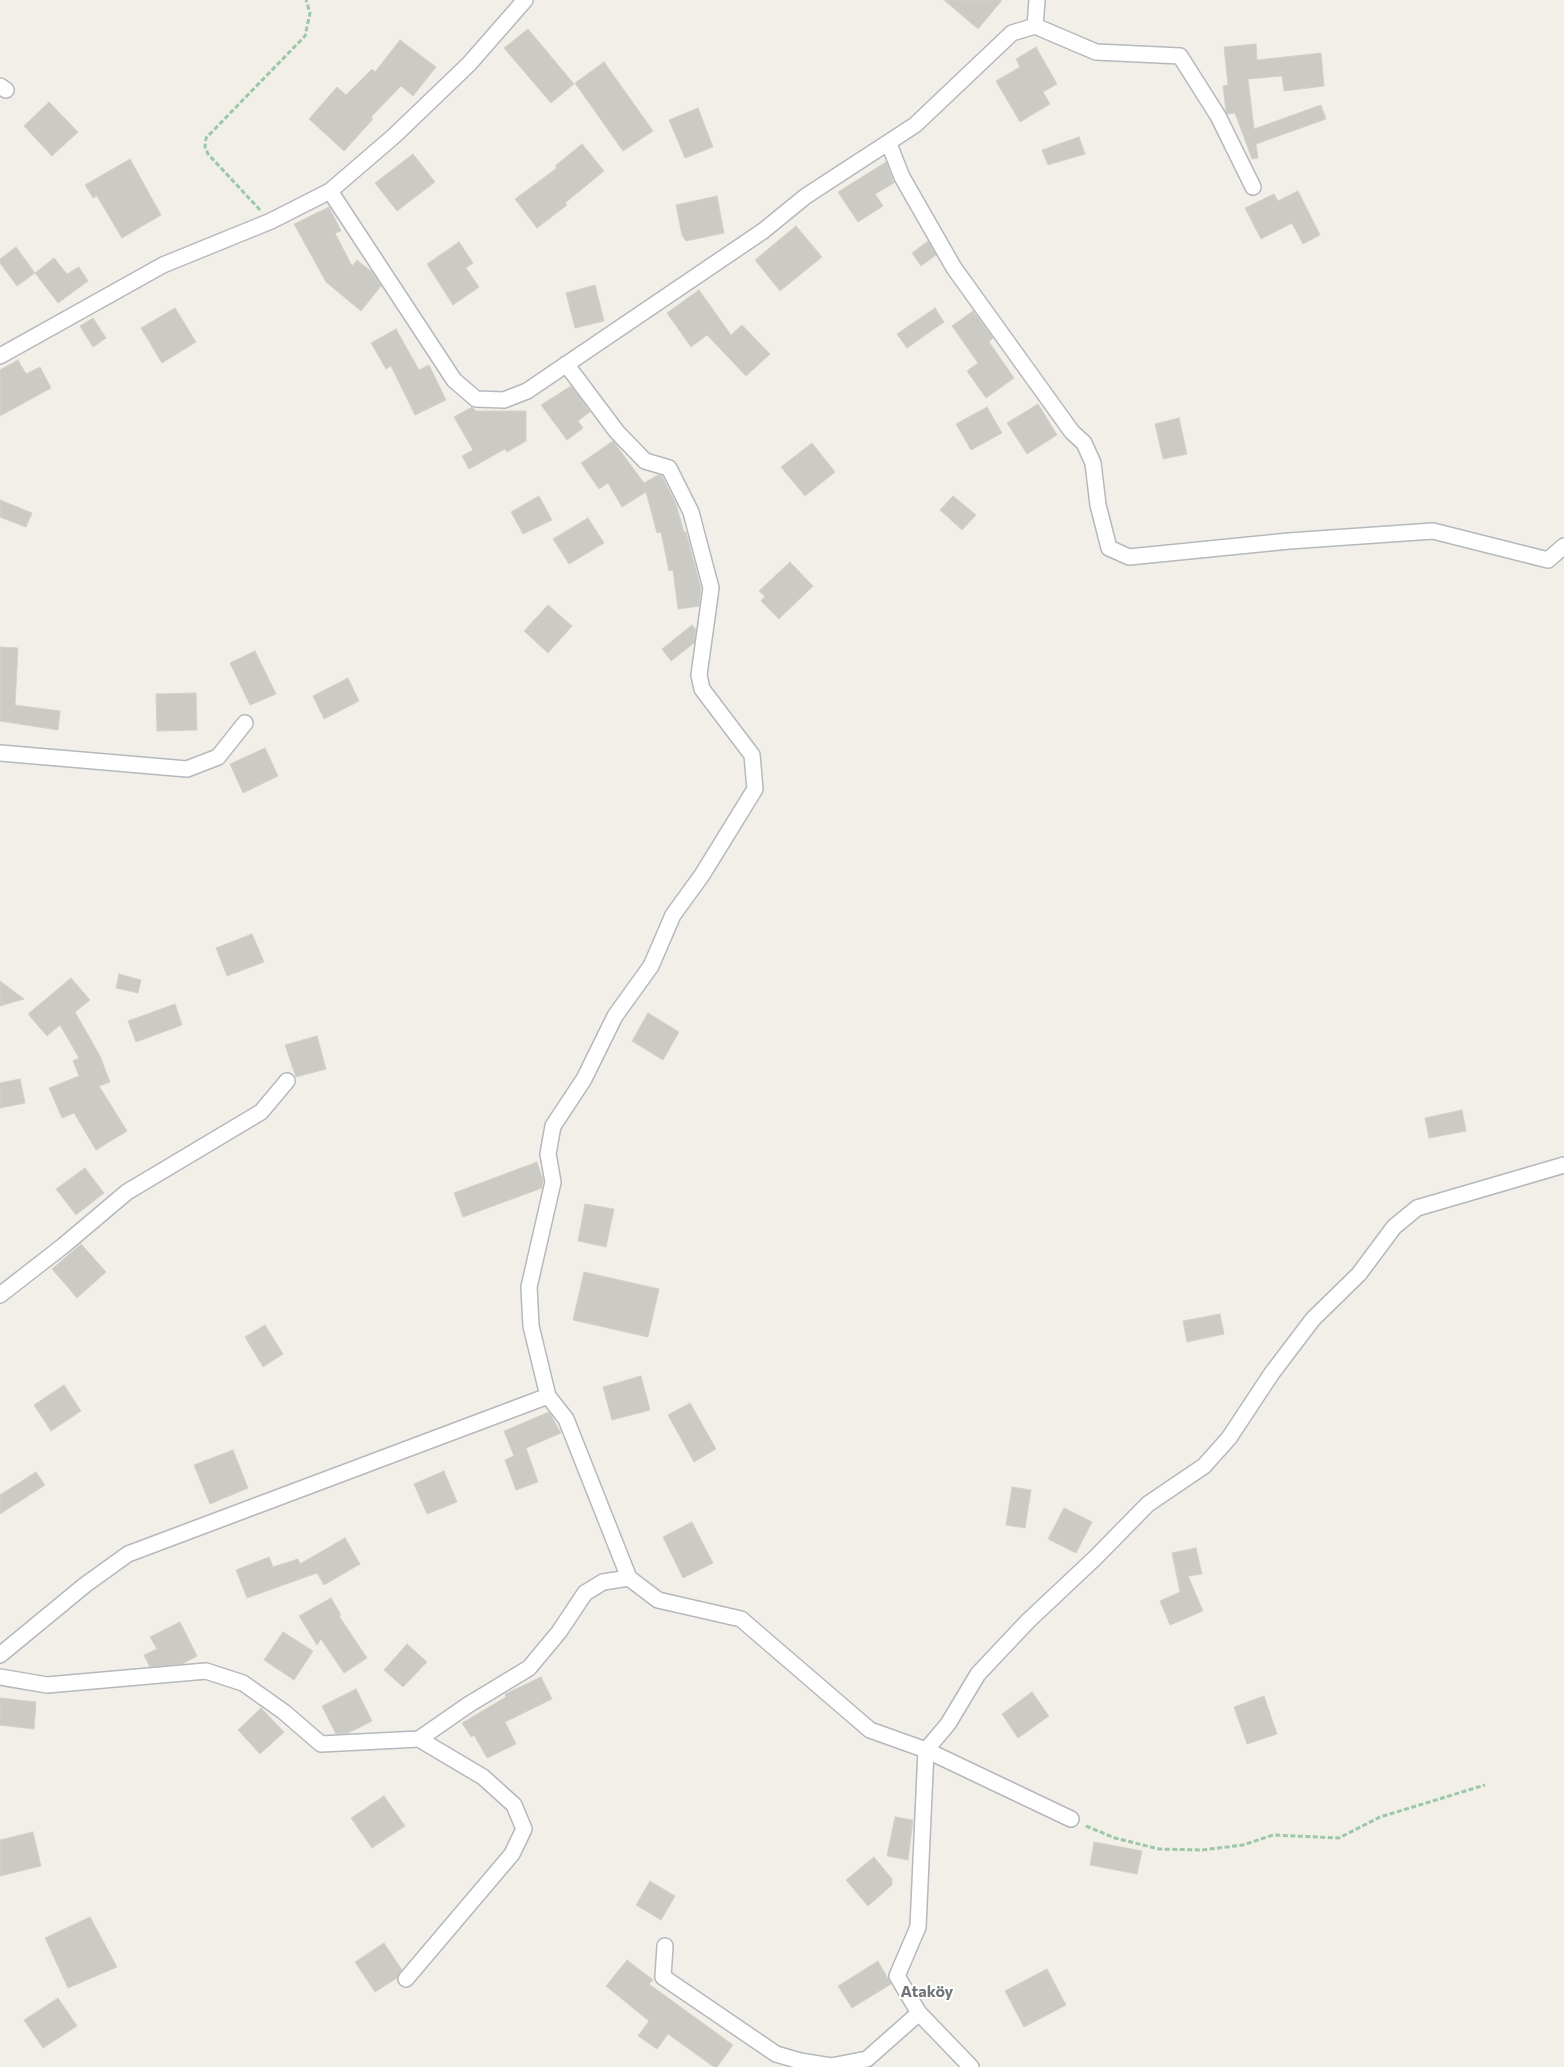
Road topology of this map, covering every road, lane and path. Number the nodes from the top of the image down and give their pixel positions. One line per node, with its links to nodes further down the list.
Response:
1 (306, 0): 8 (path)
2 (525, 0): 7 (street)
3 (1037, 0): 4 (street)
4 (1036, 26): 5 (street); 6 (street)
5 (888, 144): 10 (street); 11 (street)
6 (1252, 187)
7 (330, 191): 8 (street); 10 (street)
8 (271, 221): 9 (street)
9 (0, 356)
10 (566, 364): 17 (street)
11 (1564, 546)
12 (245, 723): 13 (street)
13 (0, 753)
14 (287, 1081): 16 (street)
15 (1564, 1165): 22 (street)
16 (0, 1295)
17 (548, 1396): 18 (street); 19 (street)
18 (629, 1578): 21 (street); 22 (street)
19 (0, 1655)
20 (0, 1677): 21 (street)
21 (419, 1739): 26 (street)
22 (926, 1750): 24 (street); 27 (street)
23 (1485, 1785): 24 (path)
24 (1071, 1820)
25 (664, 1946): 28 (street)
26 (406, 1980)
27 (919, 2013): 28 (street); 29 (street)
28 (772, 2060)
29 (971, 2067)

